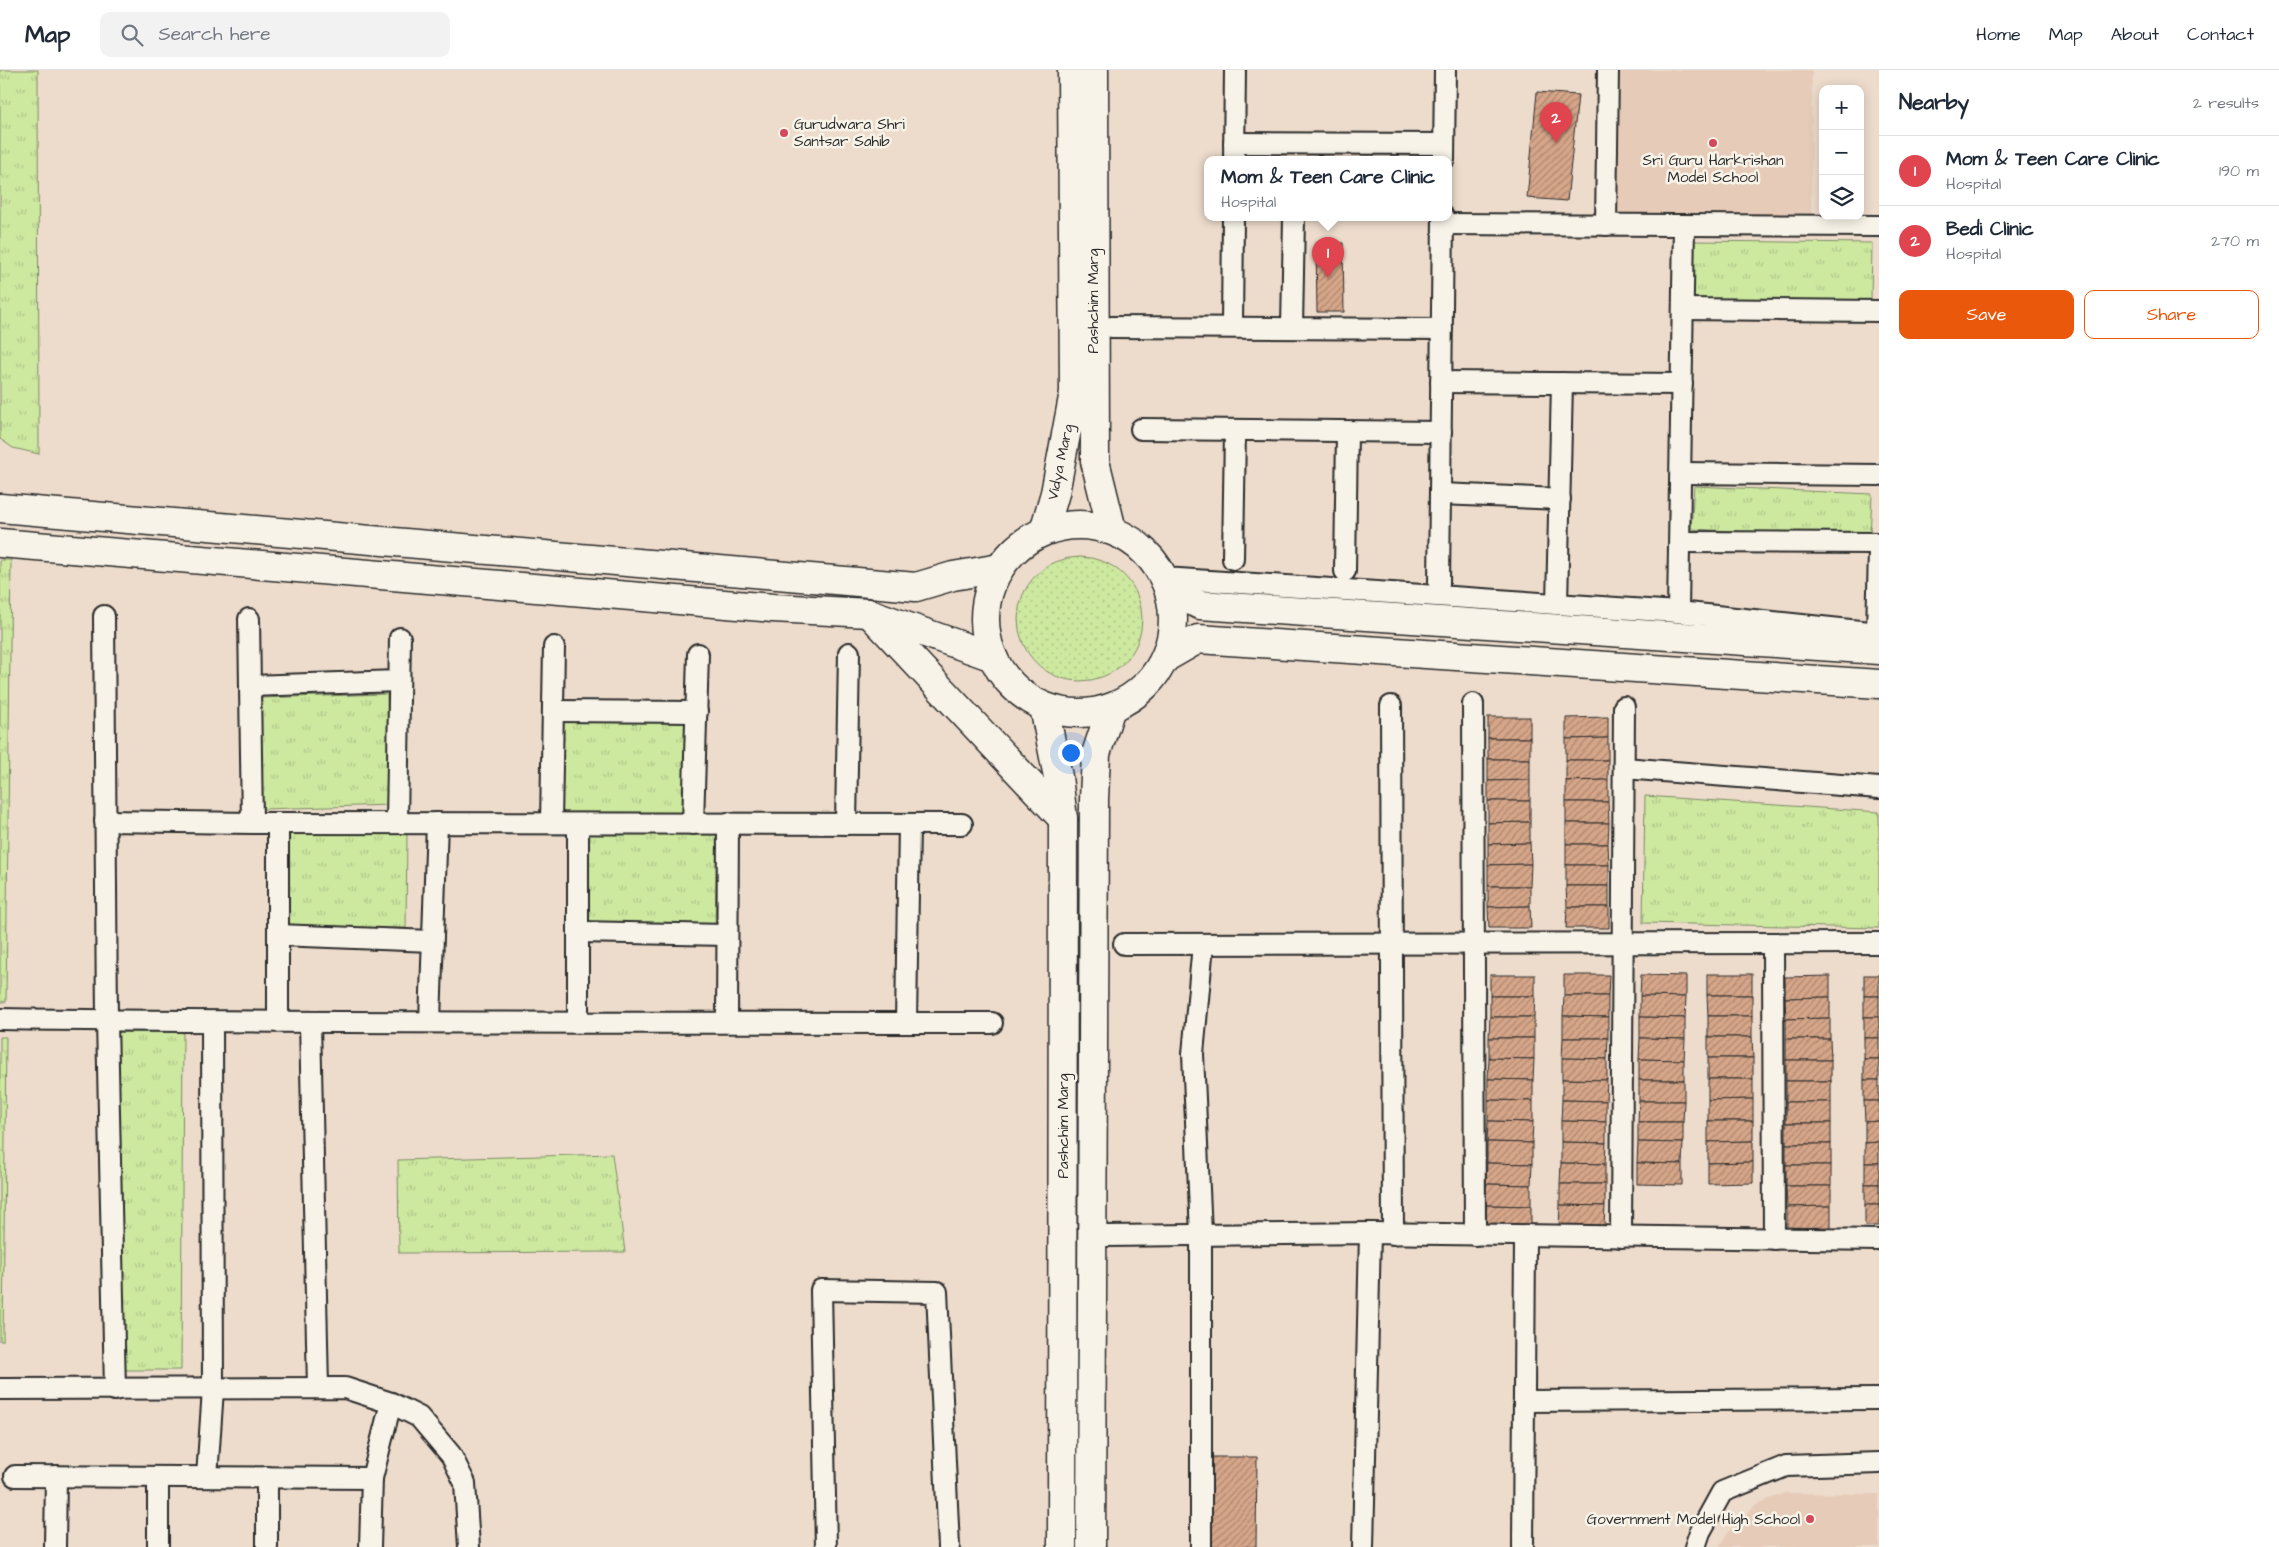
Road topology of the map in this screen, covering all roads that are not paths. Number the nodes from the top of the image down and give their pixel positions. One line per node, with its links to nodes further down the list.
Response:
1 (1072, 70): 25 (main road, Pashchim Marg)
2 (1094, 70): 35 (main road, Pashchim Marg)
3 (1235, 70): 6 (street)
4 (1445, 70): 8 (street)
5 (1608, 70): 13 (street)
6 (1234, 151): 7 (street)
7 (1294, 151): 8 (street)
8 (1444, 152)
9 (1452, 220): 13 (street)
10 (1233, 221): 19 (street)
11 (1294, 221): 20 (street)
12 (1443, 221): 21 (street)
13 (1606, 225): 14 (street)
14 (1684, 226): 15 (street); 16 (street)
15 (1879, 226)
16 (1683, 309): 17 (street); 24 (street)
17 (1879, 311)
18 (1111, 327): 19 (street)
19 (1232, 327): 20 (street)
20 (1292, 328): 21 (street)
21 (1442, 329): 22 (street)
22 (1442, 382): 23 (street); 29 (street)
23 (1562, 383): 24 (street); 33 (street)
24 (1682, 384): 30 (street)
25 (1074, 392): 36 (main road, Vidya Marg)
26 (1141, 429): 27 (street)
27 (1235, 430): 28 (street); 41 (street)
28 (1347, 432): 29 (street); 43 (street)
29 (1441, 432): 32 (street)
30 (1681, 473): 31 (street); 37 (street)
31 (1879, 475)
32 (1440, 494): 33 (street); 45 (street)
33 (1560, 499): 46 (street)
34 (0, 508): 42 (main road)
35 (1112, 530): 36 (main road); 44 (main road)
36 (1044, 531): 42 (main road)
37 (1680, 542): 39 (street); 47 (street)
38 (0, 543): 48 (main road)
39 (1879, 543)
40 (1879, 550): 52 (street)
41 (1233, 559)
42 (1000, 568): 56 (main road)
43 (1345, 571)
44 (1167, 584): 46 (street); 52 (main road); 57 (main road)
45 (1439, 584)
46 (1557, 604): 47 (street)
47 (1678, 612): 52 (street)
48 (869, 613): 56 (main road); 70 (main road)
49 (104, 616): 71 (street)
50 (249, 618): 60 (street)
51 (400, 638): 58 (street)
52 (1878, 639)
53 (554, 647): 66 (street)
54 (849, 653): 80 (street)
55 (698, 654): 67 (street)
56 (993, 657): 63 (main road)
57 (1165, 658): 59 (main road); 65 (main road)
58 (399, 681): 60 (street); 74 (street)
59 (1879, 684)
60 (250, 686): 72 (street)
61 (1473, 704): 92 (street)
62 (1391, 706): 91 (street)
63 (1044, 707): 65 (main road); 70 (main road, Pashchim Marg)
64 (1624, 707): 68 (street)
65 (1111, 708): 135 (main road, Pashchim Marg)
66 (553, 711): 67 (street); 76 (street)
67 (696, 712): 78 (street)
68 (1624, 768): 69 (street); 93 (street)
69 (1879, 788)
70 (1063, 818): 134 (main road, Pashchim Marg)
71 (105, 821): 72 (street); 95 (street)
72 (252, 823): 73 (street)
73 (278, 823): 74 (street); 84 (street)
74 (397, 823): 75 (street)
75 (437, 823): 76 (street); 86 (street)
76 (551, 824): 77 (street)
77 (578, 824): 78 (street); 83 (street)
78 (693, 824): 79 (street)
79 (728, 824): 80 (street); 85 (street)
80 (846, 824): 81 (street)
81 (909, 824): 82 (street); 102 (street)
82 (962, 824)
83 (578, 932): 85 (street); 100 (street)
84 (278, 935): 86 (street); 98 (street)
85 (728, 935): 101 (street)
86 (432, 941): 96 (street)
87 (1773, 943): 88 (street); 93 (street); 111 (street)
88 (1879, 943)
89 (1124, 944): 90 (street)
90 (1203, 944): 91 (street); 105 (street)
91 (1392, 944): 92 (street); 106 (street)
92 (1474, 944): 93 (street); 108 (street)
93 (1623, 944): 110 (street)
94 (0, 1019): 95 (street)
95 (107, 1021): 97 (street); 116 (street)
96 (430, 1021): 99 (street); 100 (street)
97 (212, 1022): 98 (street); 115 (street)
98 (278, 1022): 99 (street)
99 (310, 1022): 113 (street)
100 (578, 1022): 101 (street)
101 (727, 1022): 102 (street)
102 (906, 1023): 103 (street)
103 (992, 1023)
104 (1370, 1233): 105 (street); 106 (street); 137 (street)
105 (1201, 1234): 107 (street); 136 (street)
106 (1393, 1234): 108 (street)
107 (1106, 1236)
108 (1475, 1236): 109 (street)
109 (1525, 1237): 110 (street); 118 (street)
110 (1621, 1237): 111 (street)
111 (1774, 1239): 112 (street)
112 (1879, 1240)
113 (318, 1388): 115 (street); 119 (street)
114 (0, 1389): 116 (street)
115 (213, 1389): 116 (street); 124 (street)
116 (115, 1390)
117 (1879, 1399): 118 (street)
118 (1524, 1401): 138 (street)
119 (391, 1403): 126 (street); 131 (street)
120 (1879, 1463): 139 (street)
121 (15, 1476): 122 (street)
122 (56, 1476): 123 (street); 127 (street)
123 (158, 1477): 124 (street); 128 (street)
124 (207, 1477): 125 (street)
125 (267, 1477): 126 (street); 129 (street)
126 (372, 1478): 130 (street)
127 (55, 1547)
128 (158, 1547)
129 (267, 1547)
130 (370, 1547)
131 (469, 1547)
132 (826, 1547): 133 (street)
133 (949, 1547)
134 (1062, 1547)
135 (1091, 1547)
136 (1201, 1547)
137 (1363, 1547)
138 (1523, 1547)
139 (1695, 1547)

